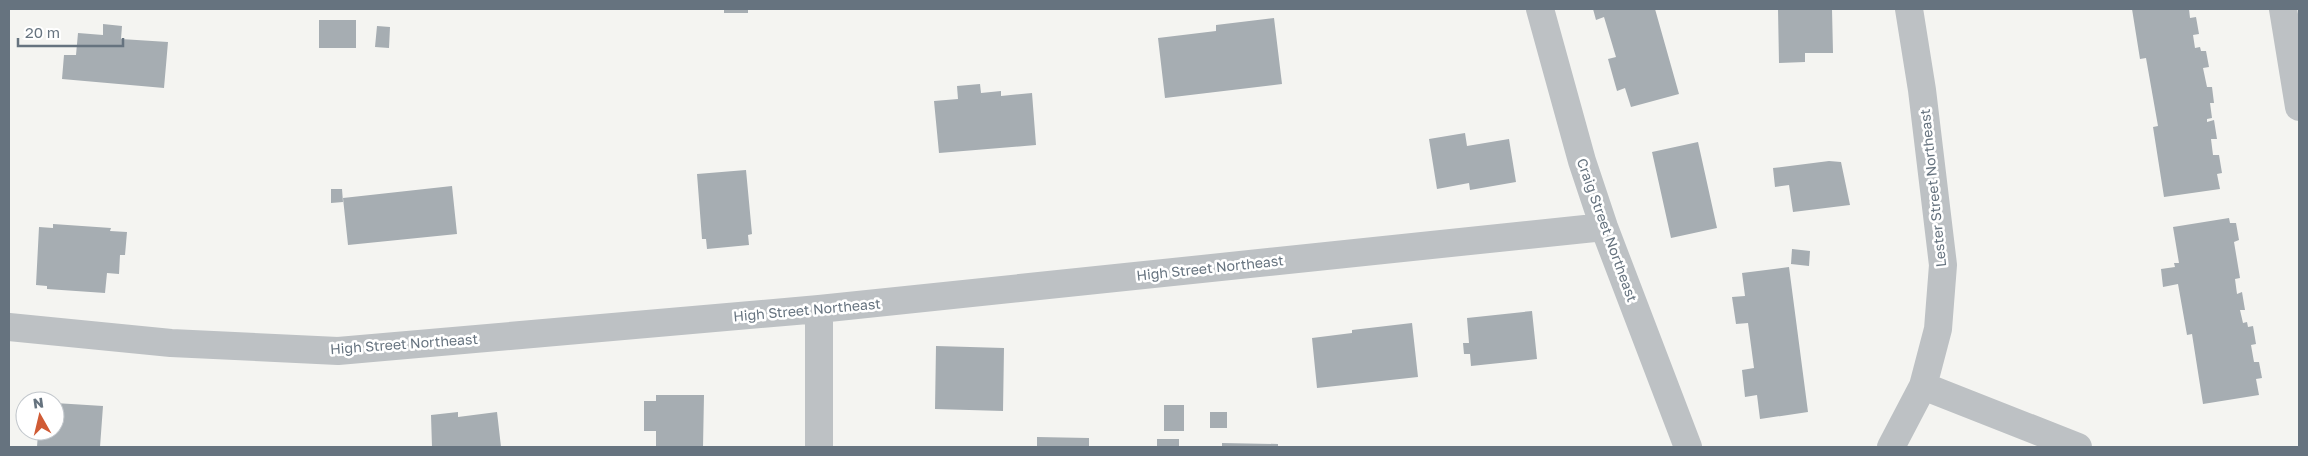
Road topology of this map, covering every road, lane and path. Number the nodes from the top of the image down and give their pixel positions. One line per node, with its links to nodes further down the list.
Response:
1 (1540, 9): 5 (street, Craig Street Northeast)
2 (1909, 9): 8 (street, Lester Street Northeast)
3 (2283, 9): 4 (street)
4 (2299, 107)
5 (1604, 227): 6 (street, High Street Northeast); 10 (street, Craig Street Northeast)
6 (819, 309): 7 (street, High Street Northeast); 9 (street)
7 (9, 327)
8 (1923, 386): 11 (street, Lester Street Northeast); 12 (street)
9 (819, 447)
10 (1688, 447)
11 (1891, 447)
12 (2078, 447)

